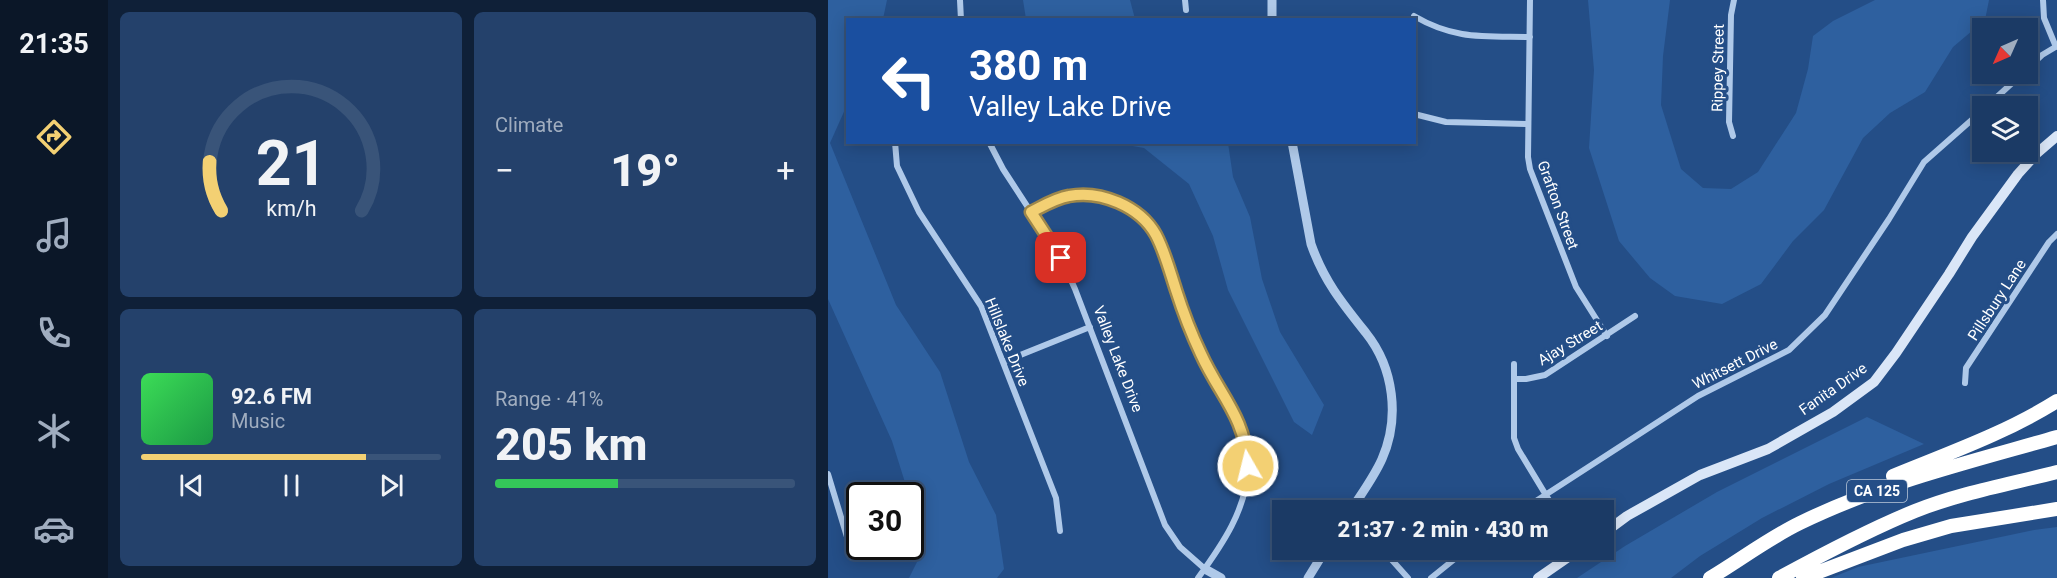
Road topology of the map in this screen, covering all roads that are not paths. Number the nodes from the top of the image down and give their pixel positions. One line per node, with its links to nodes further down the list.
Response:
1 (960, 0): 9 (street)
2 (1185, 0): 7 (street)
3 (1272, 0): 10 (street)
4 (1530, 0): 11 (street, Grafton Street)
5 (1734, 0): 19 (street, Rippey Street)
6 (2043, 0): 12 (street)
7 (1186, 10)
8 (1414, 16): 11 (street)
9 (962, 18)
10 (1272, 18)
11 (1530, 37): 18 (street, Grafton Street)
12 (2057, 46): 13 (street)
13 (2038, 59)
14 (2011, 84): 15 (street)
15 (1998, 96)
16 (1416, 114): 18 (street)
17 (1972, 120): 37 (street, Whitsett Drive)
18 (1528, 124): 28 (street, Grafton Street)
19 (1733, 136)
20 (2057, 136): 43 (main road, Fanita Drive)
21 (895, 144): 29 (street, Hillslake Drive)
22 (990, 144): 24 (street, Valley Lake Drive)
23 (1292, 144): 38 (street)
24 (1031, 212): 27 (street, Valley Lake Drive); 50 (street)
25 (2057, 234): 32 (street, Pillsbury Lane)
26 (1635, 316): 28 (street, Ajay Street)
27 (1090, 327): 29 (street); 50 (street, Valley Lake Drive)
28 (1606, 336): 31 (street, Ajay Street)
29 (1003, 362): 44 (street, Hillslake Drive)
30 (1514, 364): 31 (street)
31 (1514, 379): 37 (street)
32 (1965, 383)
33 (2057, 401): 42 (highway)
34 (2057, 437): 42 (highway, CA 125)
35 (2057, 472): 58 (highway, CA 125)
36 (828, 474): 45 (street)
37 (1545, 494): 39 (street, Whitsett Drive); 40 (street)
38 (1357, 500)
39 (1536, 500)
40 (1549, 500)
41 (2057, 509): 59 (highway)
42 (1826, 511): 57 (highway, CA 125)
43 (1614, 526)
44 (1060, 531)
45 (846, 534)
46 (1319, 560): 53 (street)
47 (1392, 560): 54 (street)
48 (1453, 560): 55 (street)
49 (1564, 560): 56 (main road)
50 (1205, 569): 51 (street); 52 (street, Valley Lake Drive)
51 (1198, 578)
52 (1221, 578)
53 (1308, 578)
54 (1408, 578)
55 (1431, 578)
56 (1538, 578)
57 (1710, 578)
58 (1779, 578)
59 (1803, 578)

